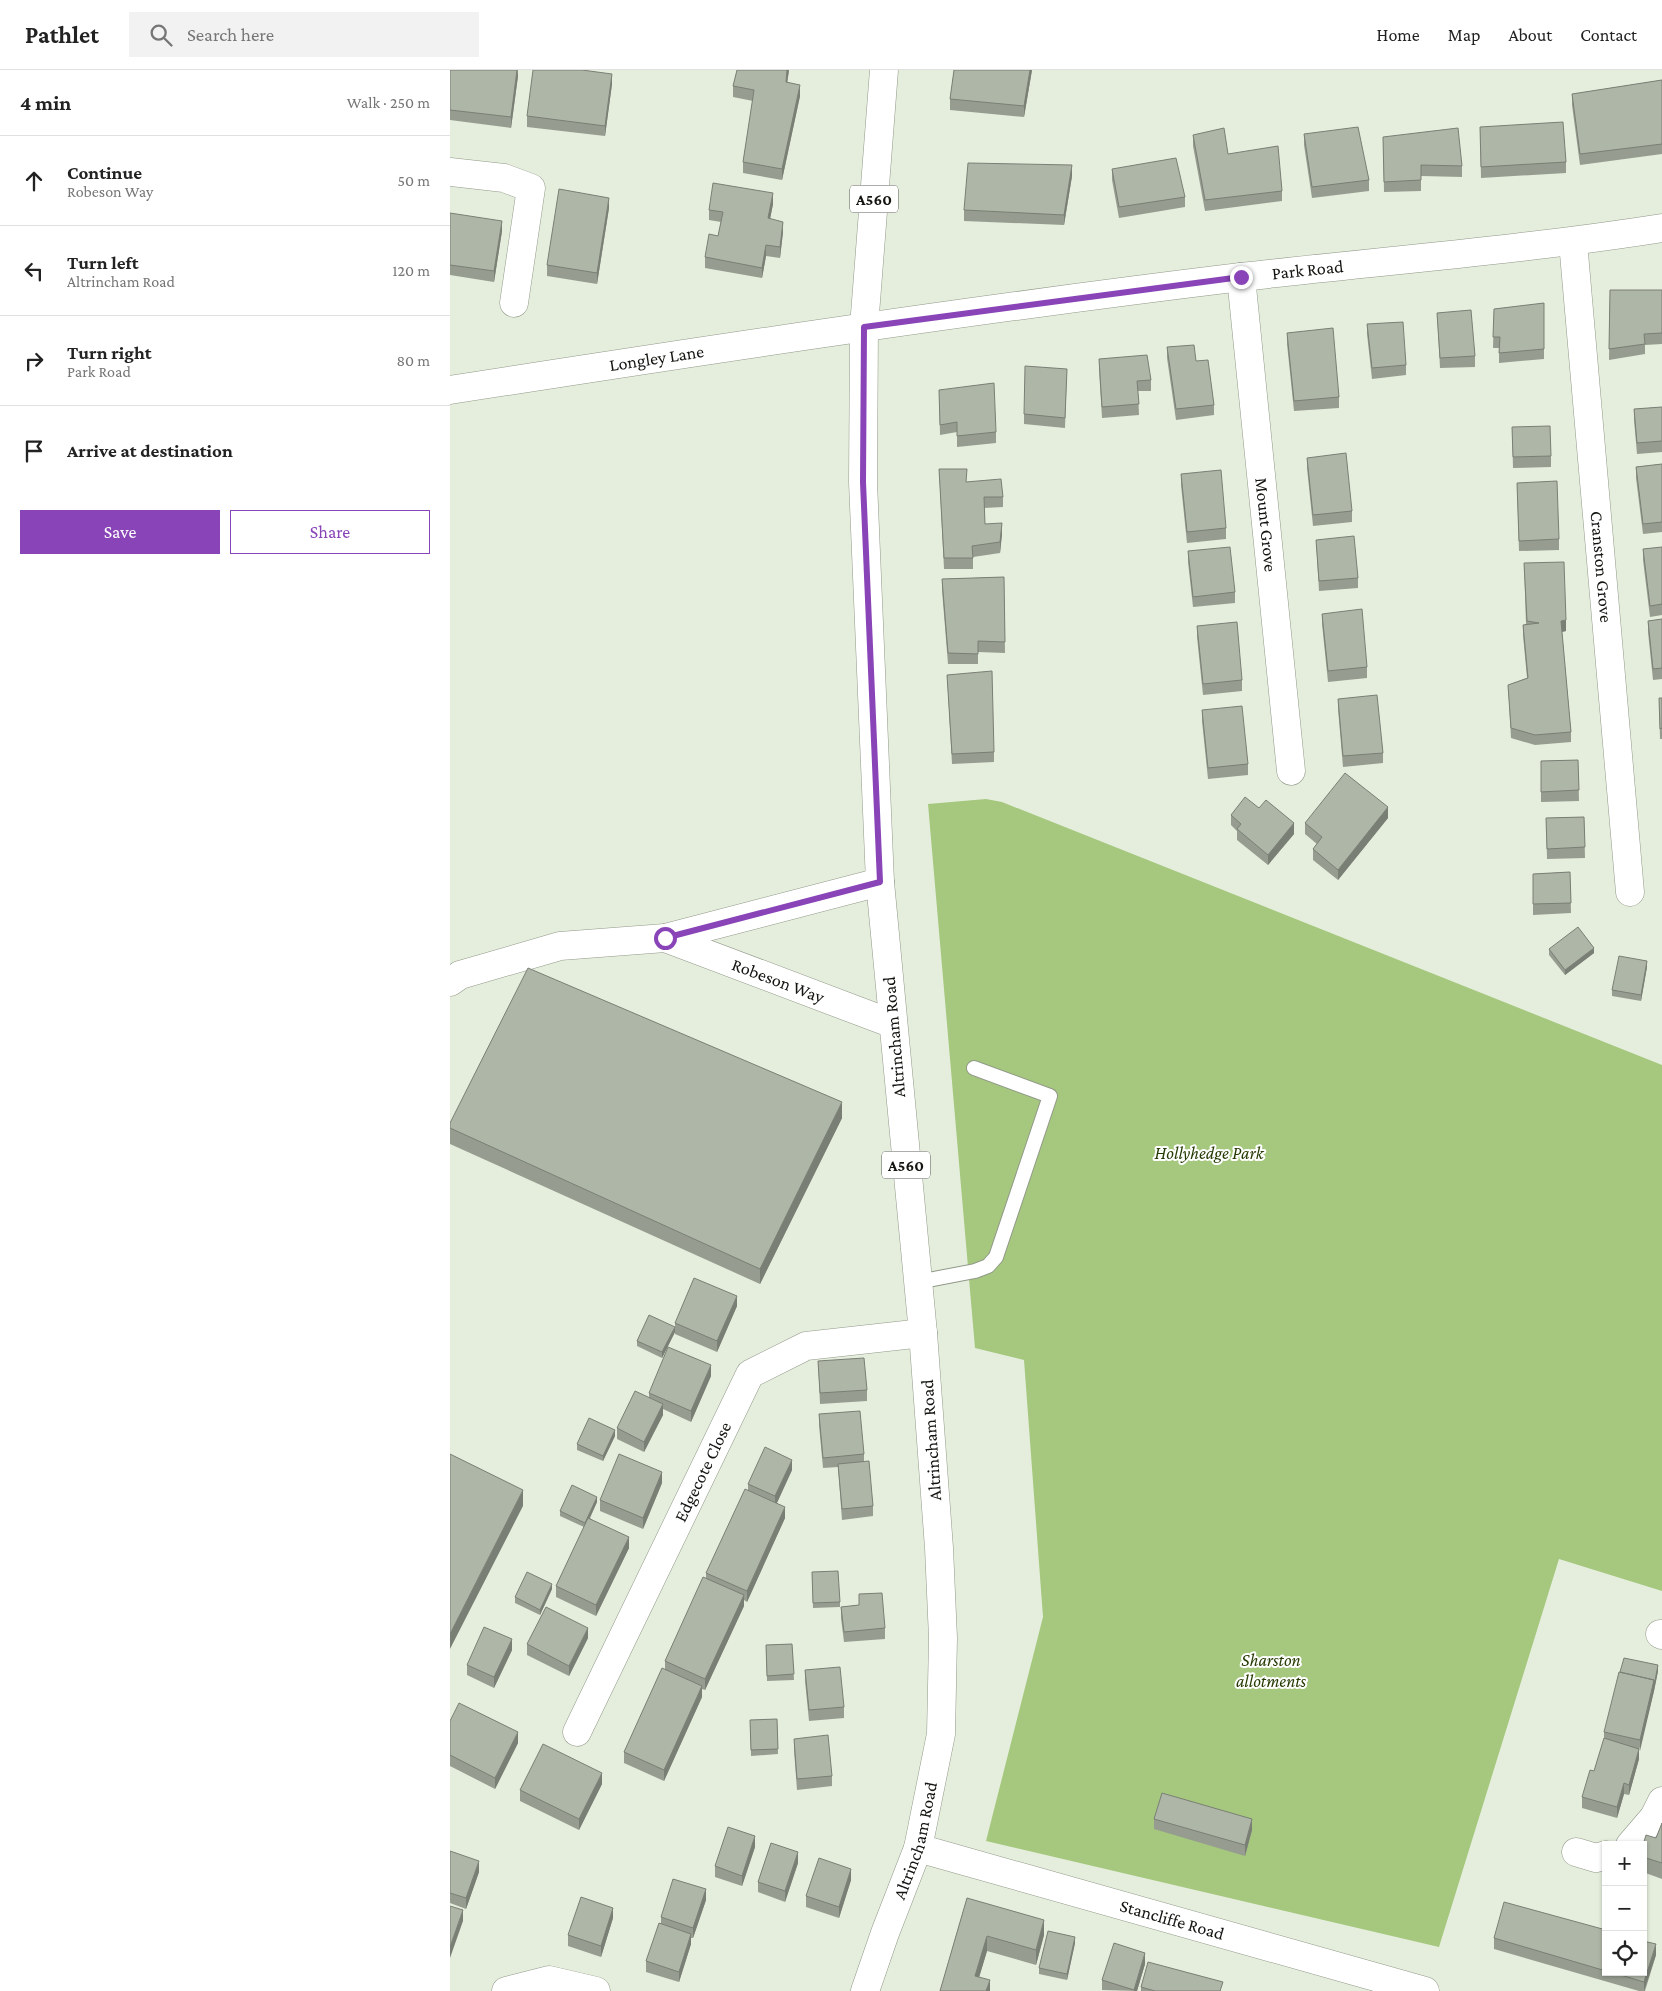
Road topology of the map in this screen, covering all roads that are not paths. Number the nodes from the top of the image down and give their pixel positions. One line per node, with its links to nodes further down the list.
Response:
1 (884, 70): 7 (street, Altrincham Road / A560)
2 (450, 172): 6 (street)
3 (1662, 228): 4 (street, Park Road)
4 (1572, 242): 5 (street, Park Road); 11 (street, Cranston Grove)
5 (1241, 277): 7 (street, Park Road); 9 (street, Mount Grove)
6 (514, 303)
7 (864, 327): 8 (street, Longley Lane); 10 (street, Altrincham Road / A560)
8 (450, 390)
9 (1290, 771)
10 (880, 882): 12 (street, Robeson Way); 14 (street, Altrincham Road / A560)
11 (1630, 892)
12 (665, 938): 13 (street, Robeson Way); 14 (street, Robeson Way)
13 (450, 982)
14 (893, 1024): 16 (street, Altrincham Road / A560)
15 (974, 1068): 16 (lane)
16 (918, 1282): 17 (street, Altrincham Road / A560)
17 (923, 1334): 18 (street, Edgecote Close); 21 (street, Altrincham Road / A560)
18 (577, 1732)
19 (1662, 1802): 20 (street)
20 (1633, 1841)
21 (918, 1848): 26 (street, Altrincham Road / A560); 27 (street, Stancliffe Road)
22 (1576, 1852): 23 (street)
23 (1602, 1856)
24 (506, 1991): 25 (street)
25 (596, 1991)
26 (865, 1991)
27 (1425, 1991)

